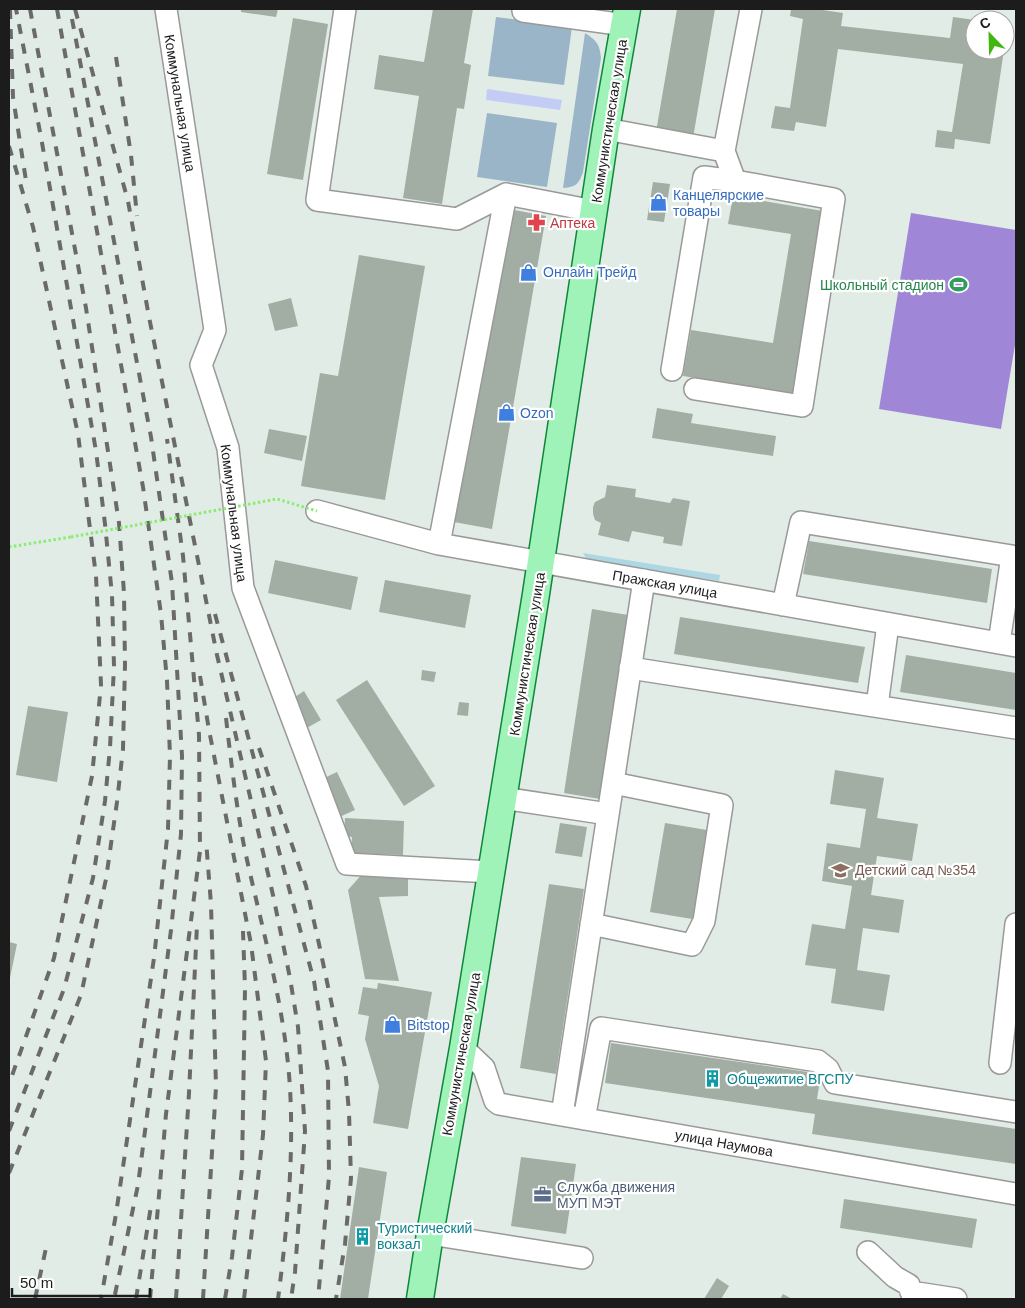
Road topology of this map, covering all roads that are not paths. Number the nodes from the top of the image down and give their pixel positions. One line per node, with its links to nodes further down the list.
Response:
1 (166, 9): 26 (street, Коммунальная улица)
2 (345, 9): 9 (street)
3 (751, 9): 7 (street)
4 (523, 10): 5 (street)
5 (626, 17): 6 (main road, Коммунистическая улица)
6 (606, 129): 7 (street); 10 (main road, Коммунистическая улица)
7 (724, 150): 8 (street)
8 (735, 181): 11 (street); 12 (street)
9 (506, 194): 10 (street); 14 (street)
10 (594, 211): 15 (main road, Коммунистическая улица)
11 (672, 370)
12 (695, 389)
13 (317, 511): 14 (street, Пражская улица)
14 (439, 544): 15 (street, Пражская улица)
15 (541, 562): 16 (street, Пражская улица); 24 (main road, Коммунистическая улица)
16 (644, 580): 17 (street, Пражская улица); 20 (street)
17 (783, 605): 18 (street, Пражская улица); 19 (street)
18 (888, 624): 19 (street, Пражская улица); 21 (street)
19 (1008, 645)
20 (630, 668): 21 (street); 23 (street)
21 (877, 706): 22 (street)
22 (1016, 728)
23 (612, 783): 25 (street); 27 (street)
24 (503, 798): 25 (street); 26 (main road, Коммунистическая улица)
25 (608, 814): 27 (street)
26 (491, 872): 29 (main road, Коммунистическая улица)
27 (591, 924): 32 (street)
28 (1016, 924): 30 (street)
29 (463, 1048): 32 (street, улица Наумова); 35 (main road, Коммунистическая улица)
30 (1000, 1063)
31 (1016, 1112): 33 (street)
32 (562, 1115): 33 (street, улица Наумова)
33 (584, 1119): 34 (street, улица Наумова)
34 (1016, 1194)
35 (430, 1234): 37 (street); 39 (main road, Коммунистическая улица)
36 (868, 1252): 38 (street)
37 (582, 1258)
38 (910, 1296): 40 (street)
39 (420, 1299)
40 (956, 1299)

